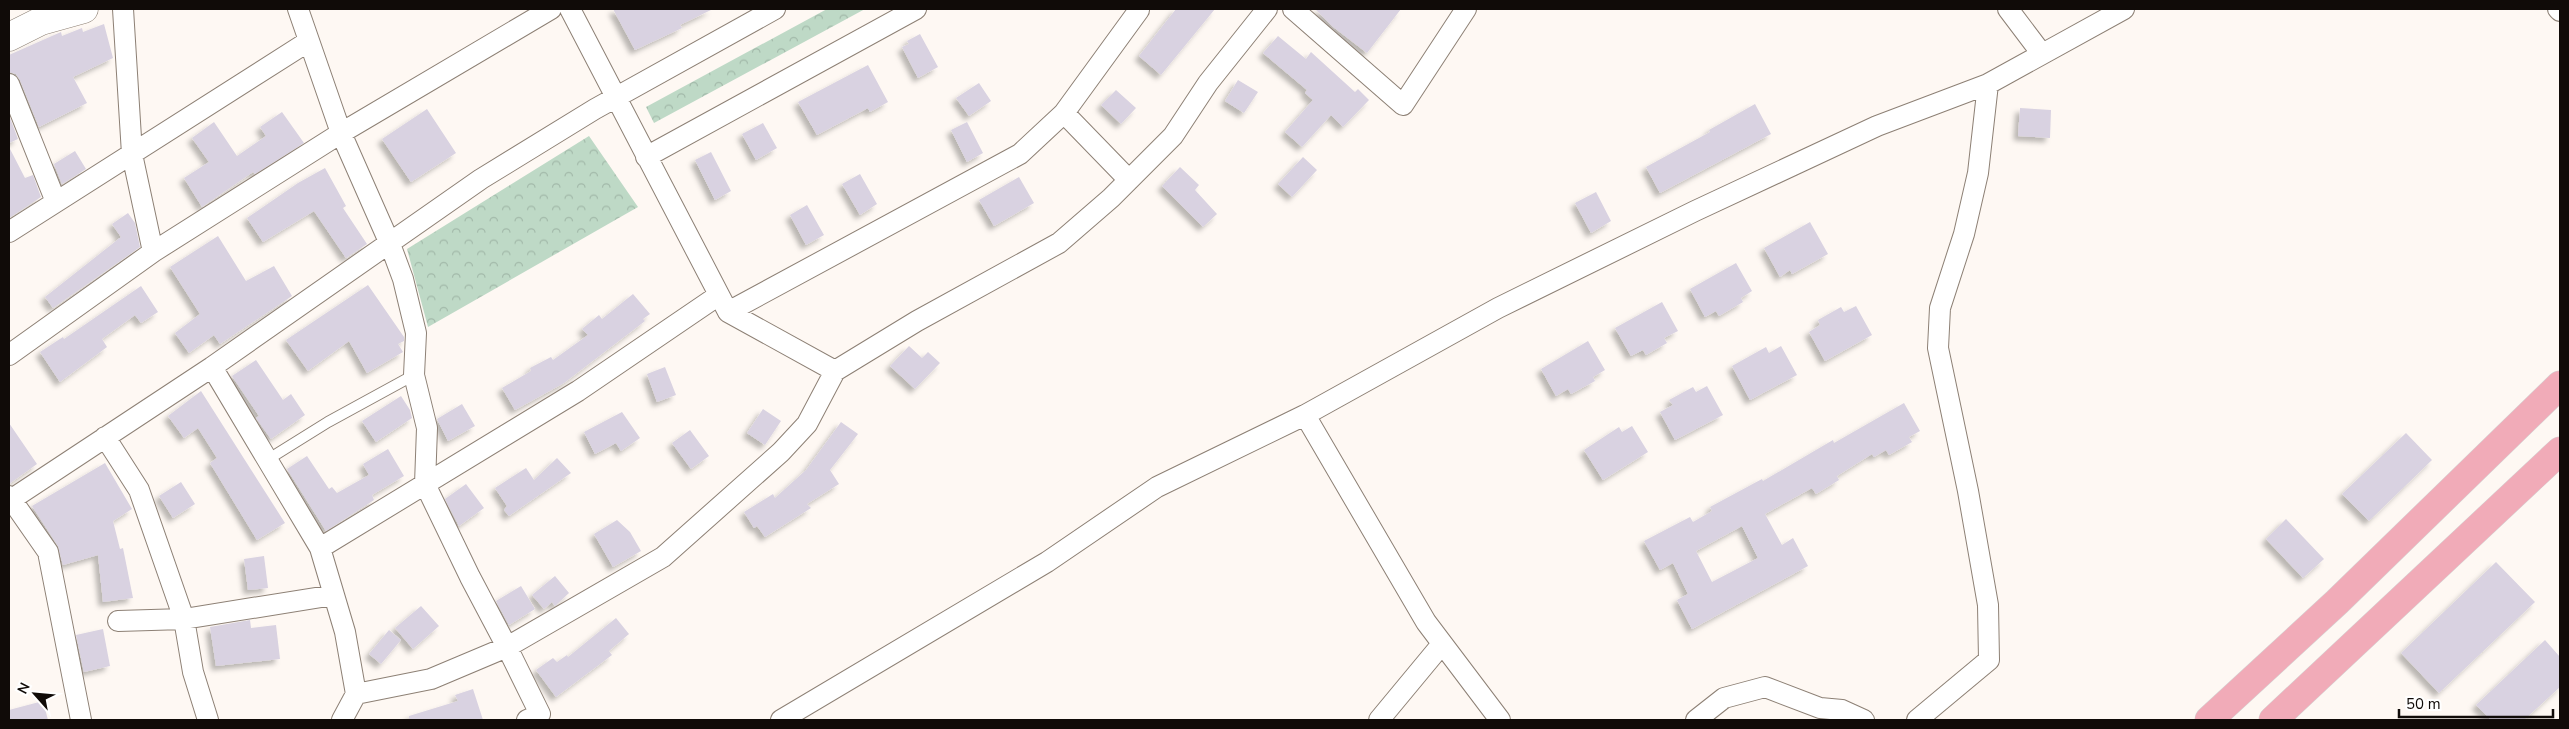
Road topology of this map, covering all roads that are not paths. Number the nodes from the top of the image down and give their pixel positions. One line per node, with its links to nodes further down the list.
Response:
1 (84, 9): 14 (main road)
2 (123, 9): 22 (street)
3 (298, 9): 15 (street)
4 (551, 9): 21 (street)
5 (570, 9): 19 (street)
6 (775, 9): 19 (street)
7 (916, 9): 23 (street)
8 (1139, 9): 20 (street)
9 (1267, 9): 24 (street)
10 (1293, 9): 11 (street)
11 (1466, 9)
12 (2008, 9): 16 (street)
13 (2124, 9): 16 (street)
14 (9, 37)
15 (309, 42): 21 (street); 22 (street)
16 (2042, 54): 18 (street)
17 (9, 84): 25 (street)
18 (1988, 84): 35 (street); 57 (street)
19 (617, 97): 23 (street); 27 (street)
20 (1064, 113): 24 (street); 29 (street)
21 (340, 133): 27 (street); 28 (street)
22 (132, 154): 25 (street); 28 (street)
23 (646, 157): 29 (street)
24 (1129, 180): 32 (street)
25 (56, 202): 26 (street)
26 (9, 232)
27 (390, 244): 31 (street); 33 (street)
28 (153, 252): 30 (street)
29 (723, 303): 32 (street); 39 (street)
30 (9, 355)
31 (212, 367): 36 (street); 38 (street)
32 (835, 372): 46 (street)
33 (414, 375): 38 (lane); 39 (street)
34 (2560, 385): 58 (main road)
35 (1305, 415): 45 (street); 52 (street)
36 (105, 437): 40 (street); 43 (street)
37 (2560, 450): 59 (main road)
38 (268, 460): 41 (street)
39 (425, 484): 41 (street); 46 (street)
40 (10, 499): 49 (street)
41 (320, 548): 42 (street)
42 (334, 595): 43 (street); 47 (street)
43 (184, 619): 44 (street); 50 (street)
44 (118, 621)
45 (1442, 644): 53 (street); 54 (street)
46 (507, 647): 47 (street); 48 (street)
47 (356, 694): 51 (street)
48 (537, 718)
49 (81, 720)
50 (208, 720)
51 (342, 720)
52 (781, 720)
53 (1379, 720)
54 (1500, 720)
55 (1696, 720): 56 (street)
56 (1864, 720)
57 (1917, 720)
58 (2209, 720)
59 (2273, 720)

